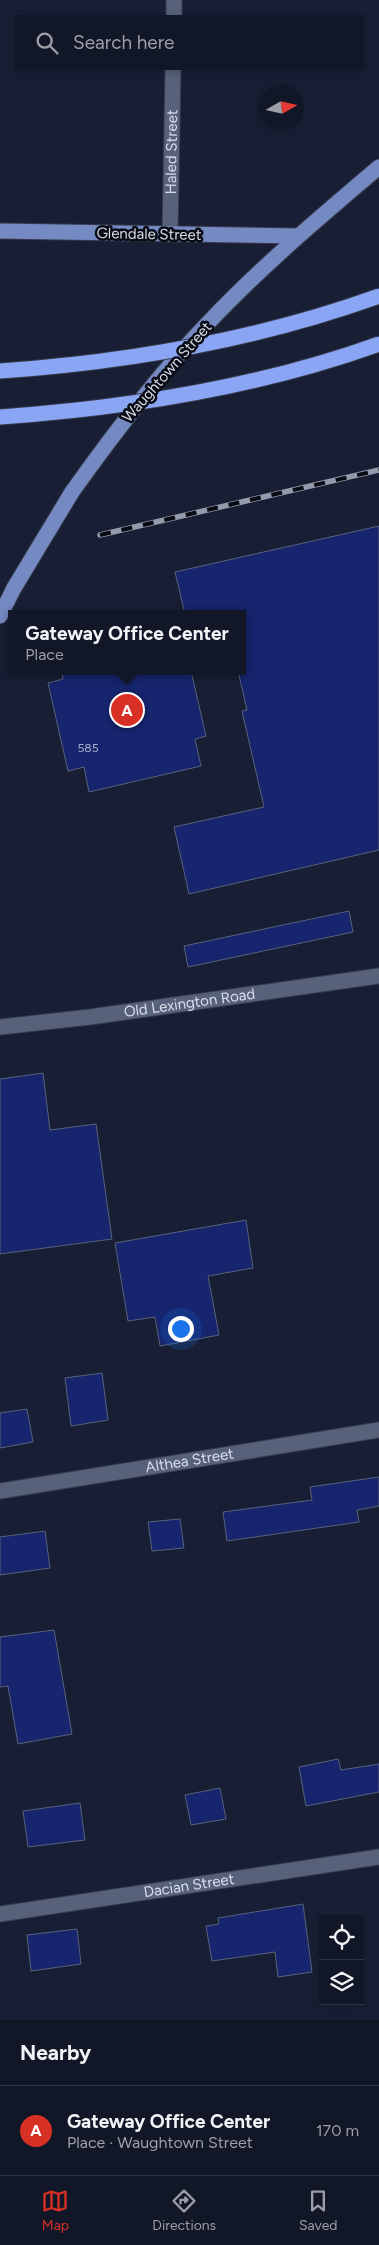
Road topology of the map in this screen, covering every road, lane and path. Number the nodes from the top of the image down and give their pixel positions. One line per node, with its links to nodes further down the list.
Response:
1 (174, 0): 2 (street)
2 (174, 15)
3 (173, 70): 6 (street, Haled Street)
4 (379, 166): 7 (main road, Waughtown Street)
5 (0, 231): 6 (main road, Glendale Street)
6 (170, 234): 7 (main road, Glendale Street)
7 (297, 236): 12 (main road, Waughtown Street, bridge)
8 (379, 296): 10 (highway, bridge)
9 (379, 344): 11 (highway, bridge)
10 (0, 371)
11 (0, 417)
12 (0, 616)
13 (379, 976): 14 (street, Old Lexington Road)
14 (0, 1027)
15 (379, 1430): 16 (street, Althea Street)
16 (0, 1491)
17 (379, 1857): 18 (street, Dacian Street)
18 (0, 1914)

